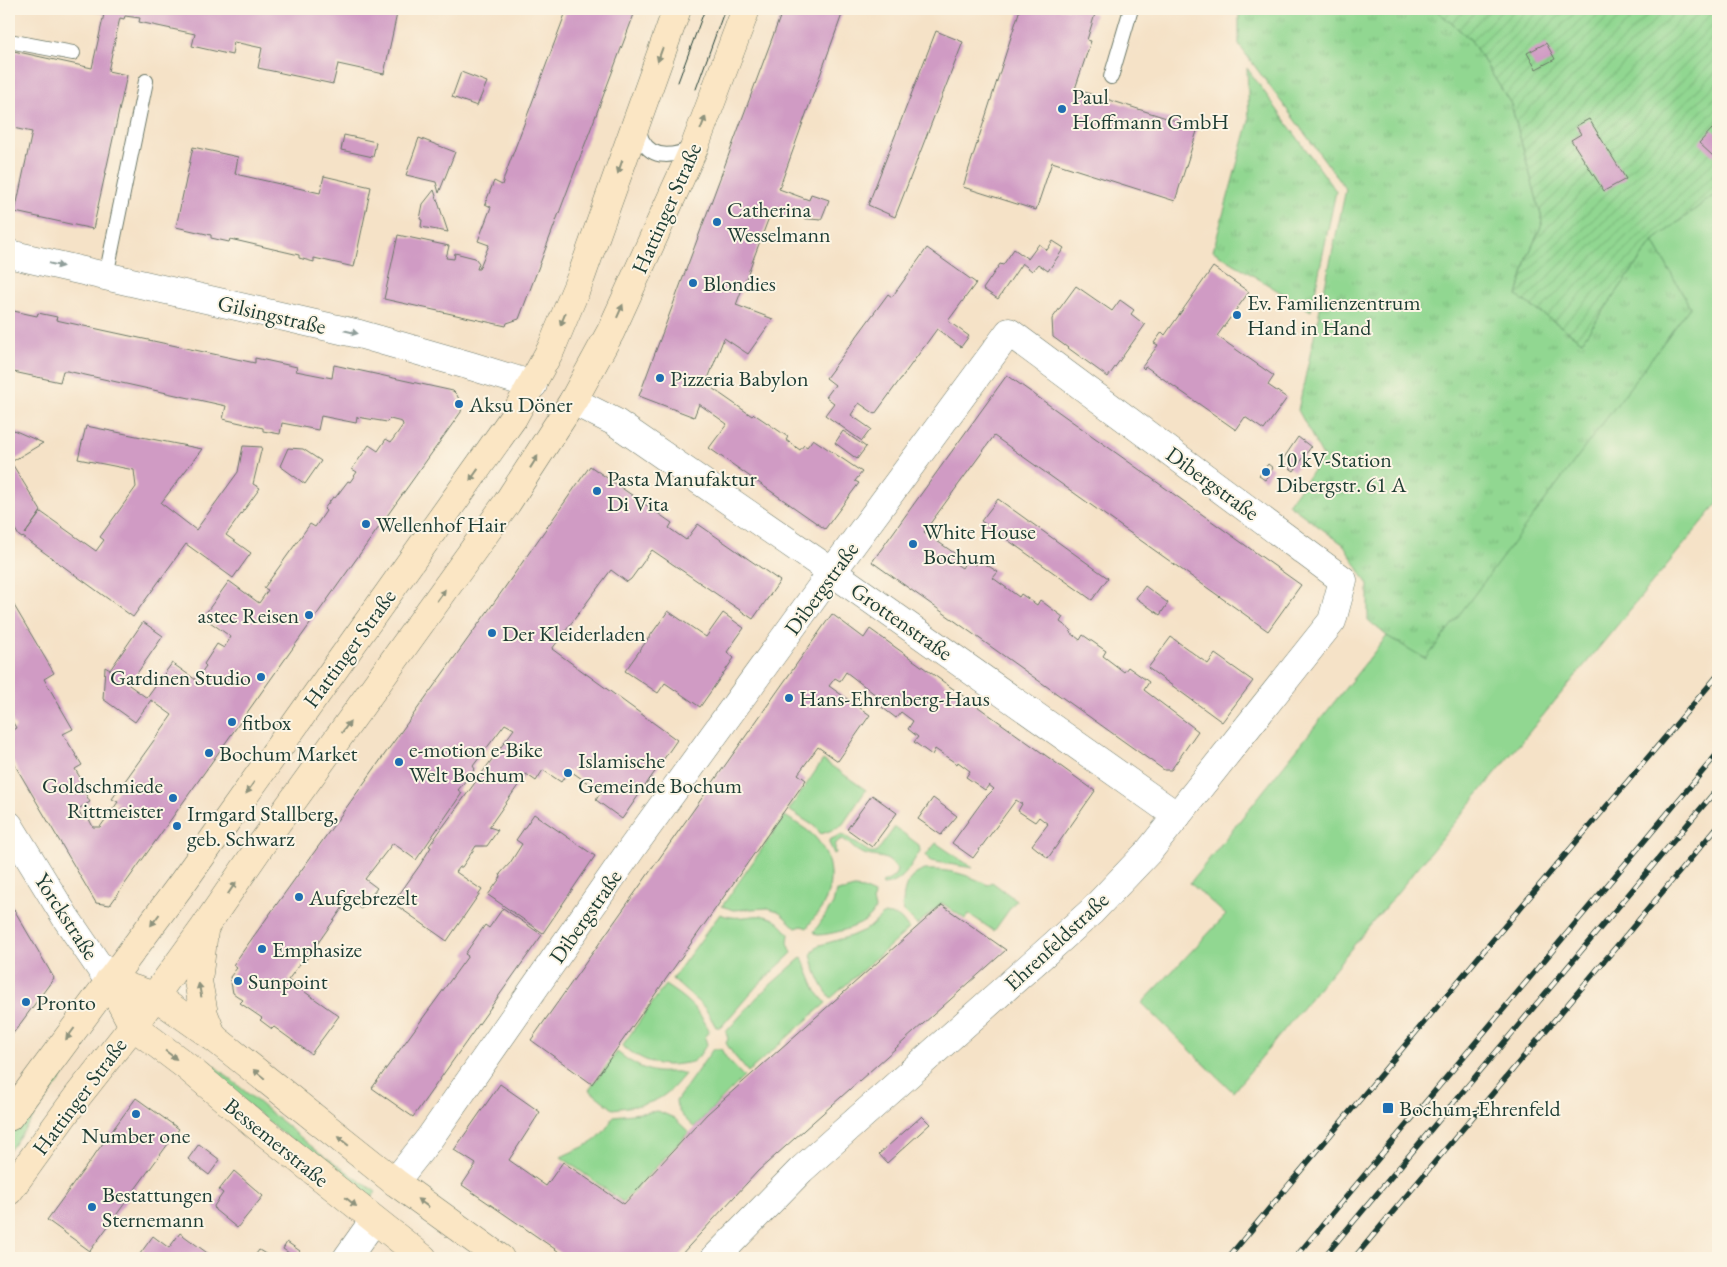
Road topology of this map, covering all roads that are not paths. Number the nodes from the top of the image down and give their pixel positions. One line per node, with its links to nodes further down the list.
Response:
1 (677, 9): 8 (main road, Hattinger Straße, one-way to 8)
2 (746, 9): 9 (main road, Hattinger Straße, one-way to 2)
3 (1131, 9): 6 (lane)
4 (9, 41): 5 (lane)
5 (73, 54)
6 (1111, 76)
7 (146, 81): 11 (lane)
8 (636, 121): 9 (lane); 12 (main road, Hattinger Straße, one-way to 12)
9 (694, 148): 13 (main road, Hattinger Straße, one-way to 9)
10 (9, 254): 11 (street, Gilsingstraße, one-way to 11)
11 (106, 276): 12 (street, Gilsingstraße, one-way to 12)
12 (532, 385): 13 (main road); 19 (main road, Hattinger Straße, one-way to 19)
13 (573, 401): 14 (street, Grottenstraße); 18 (main road, Hattinger Straße, one-way to 13)
14 (832, 572): 15 (street, Dibergstraße); 16 (street, Grottenstraße); 24 (street, Dibergstraße)
15 (1343, 580): 16 (street, Ehrenfeldstraße)
16 (1177, 816): 30 (street, Ehrenfeldstraße)
17 (9, 826): 19 (street, Yorckstraße)
18 (204, 928): 20 (main road, Hattinger Straße); 22 (main road, one-way to 18)
19 (110, 981): 20 (main road); 21 (main road, Hattinger Straße); 23 (main road, Hattinger Straße, one-way to 23)
20 (155, 996): 21 (main road, Hattinger Straße); 22 (main road, Bessemerstraße)
21 (133, 1026): 25 (main road, Hattinger Straße); 26 (main road, Bessemerstraße, one-way to 26)
22 (213, 1037): 24 (main road, Bessemerstraße, one-way to 22)
23 (9, 1118)
24 (395, 1182): 29 (main road, Bessemerstraße, one-way to 24)
25 (9, 1190)
26 (374, 1220): 27 (street); 28 (main road, Bessemerstraße)
27 (347, 1258)
28 (422, 1258)
29 (500, 1258)
30 (715, 1258)

